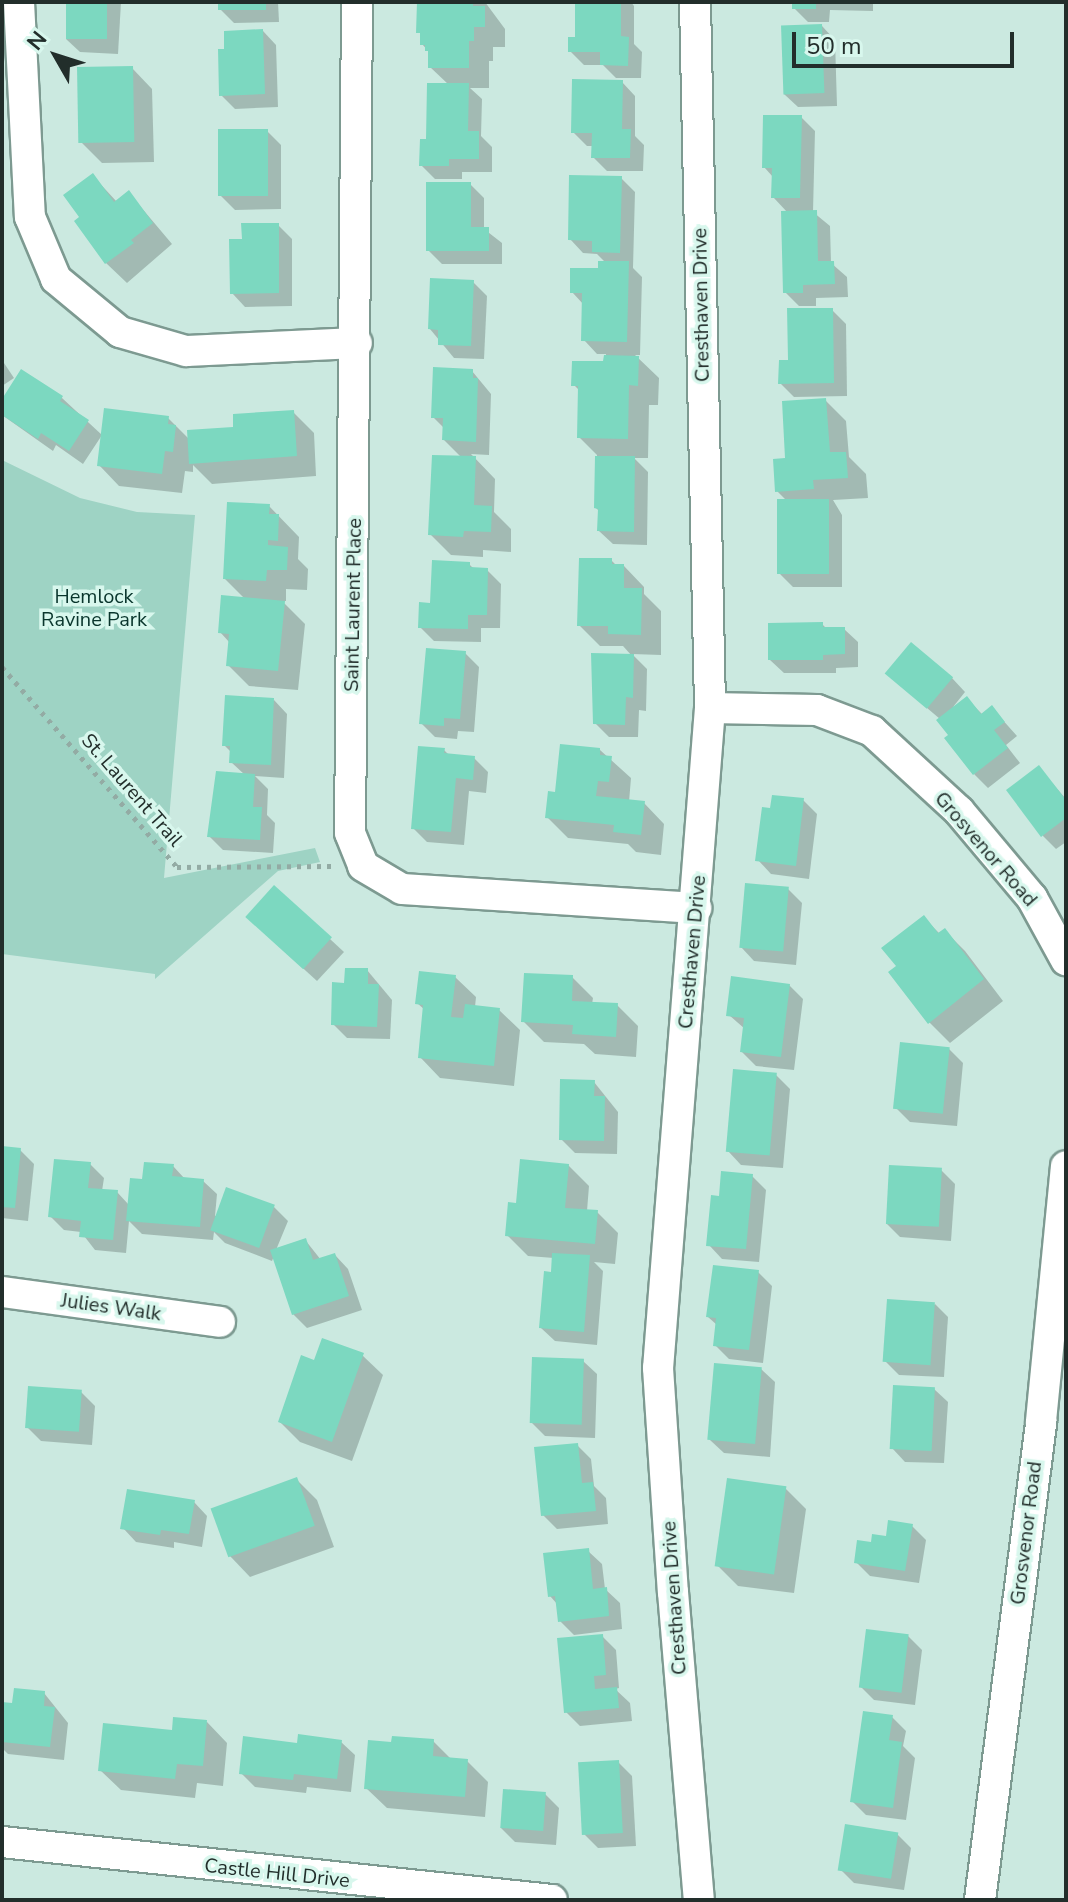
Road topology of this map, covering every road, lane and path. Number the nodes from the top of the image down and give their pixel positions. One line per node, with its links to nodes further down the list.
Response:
1 (19, 2): 4 (street)
2 (357, 2): 4 (street, Saint Laurent Place)
3 (695, 2): 6 (street, Cresthaven Drive)
4 (357, 343): 7 (street, Saint Laurent Place)
5 (2, 667): 7 (path, St. Laurent Trail)
6 (710, 708): 8 (street, Cresthaven Drive); 9 (street, Grosvenor Road)
7 (363, 866): 8 (street)
8 (696, 908): 15 (street, Cresthaven Drive)
9 (1066, 960)
10 (1066, 1166): 16 (street, Grosvenor Road)
11 (2, 1292): 12 (street, Julies Walk)
12 (220, 1322)
13 (2, 1842): 14 (street, Castle Hill Drive)
14 (552, 1900)
15 (699, 1900)
16 (980, 1900)

